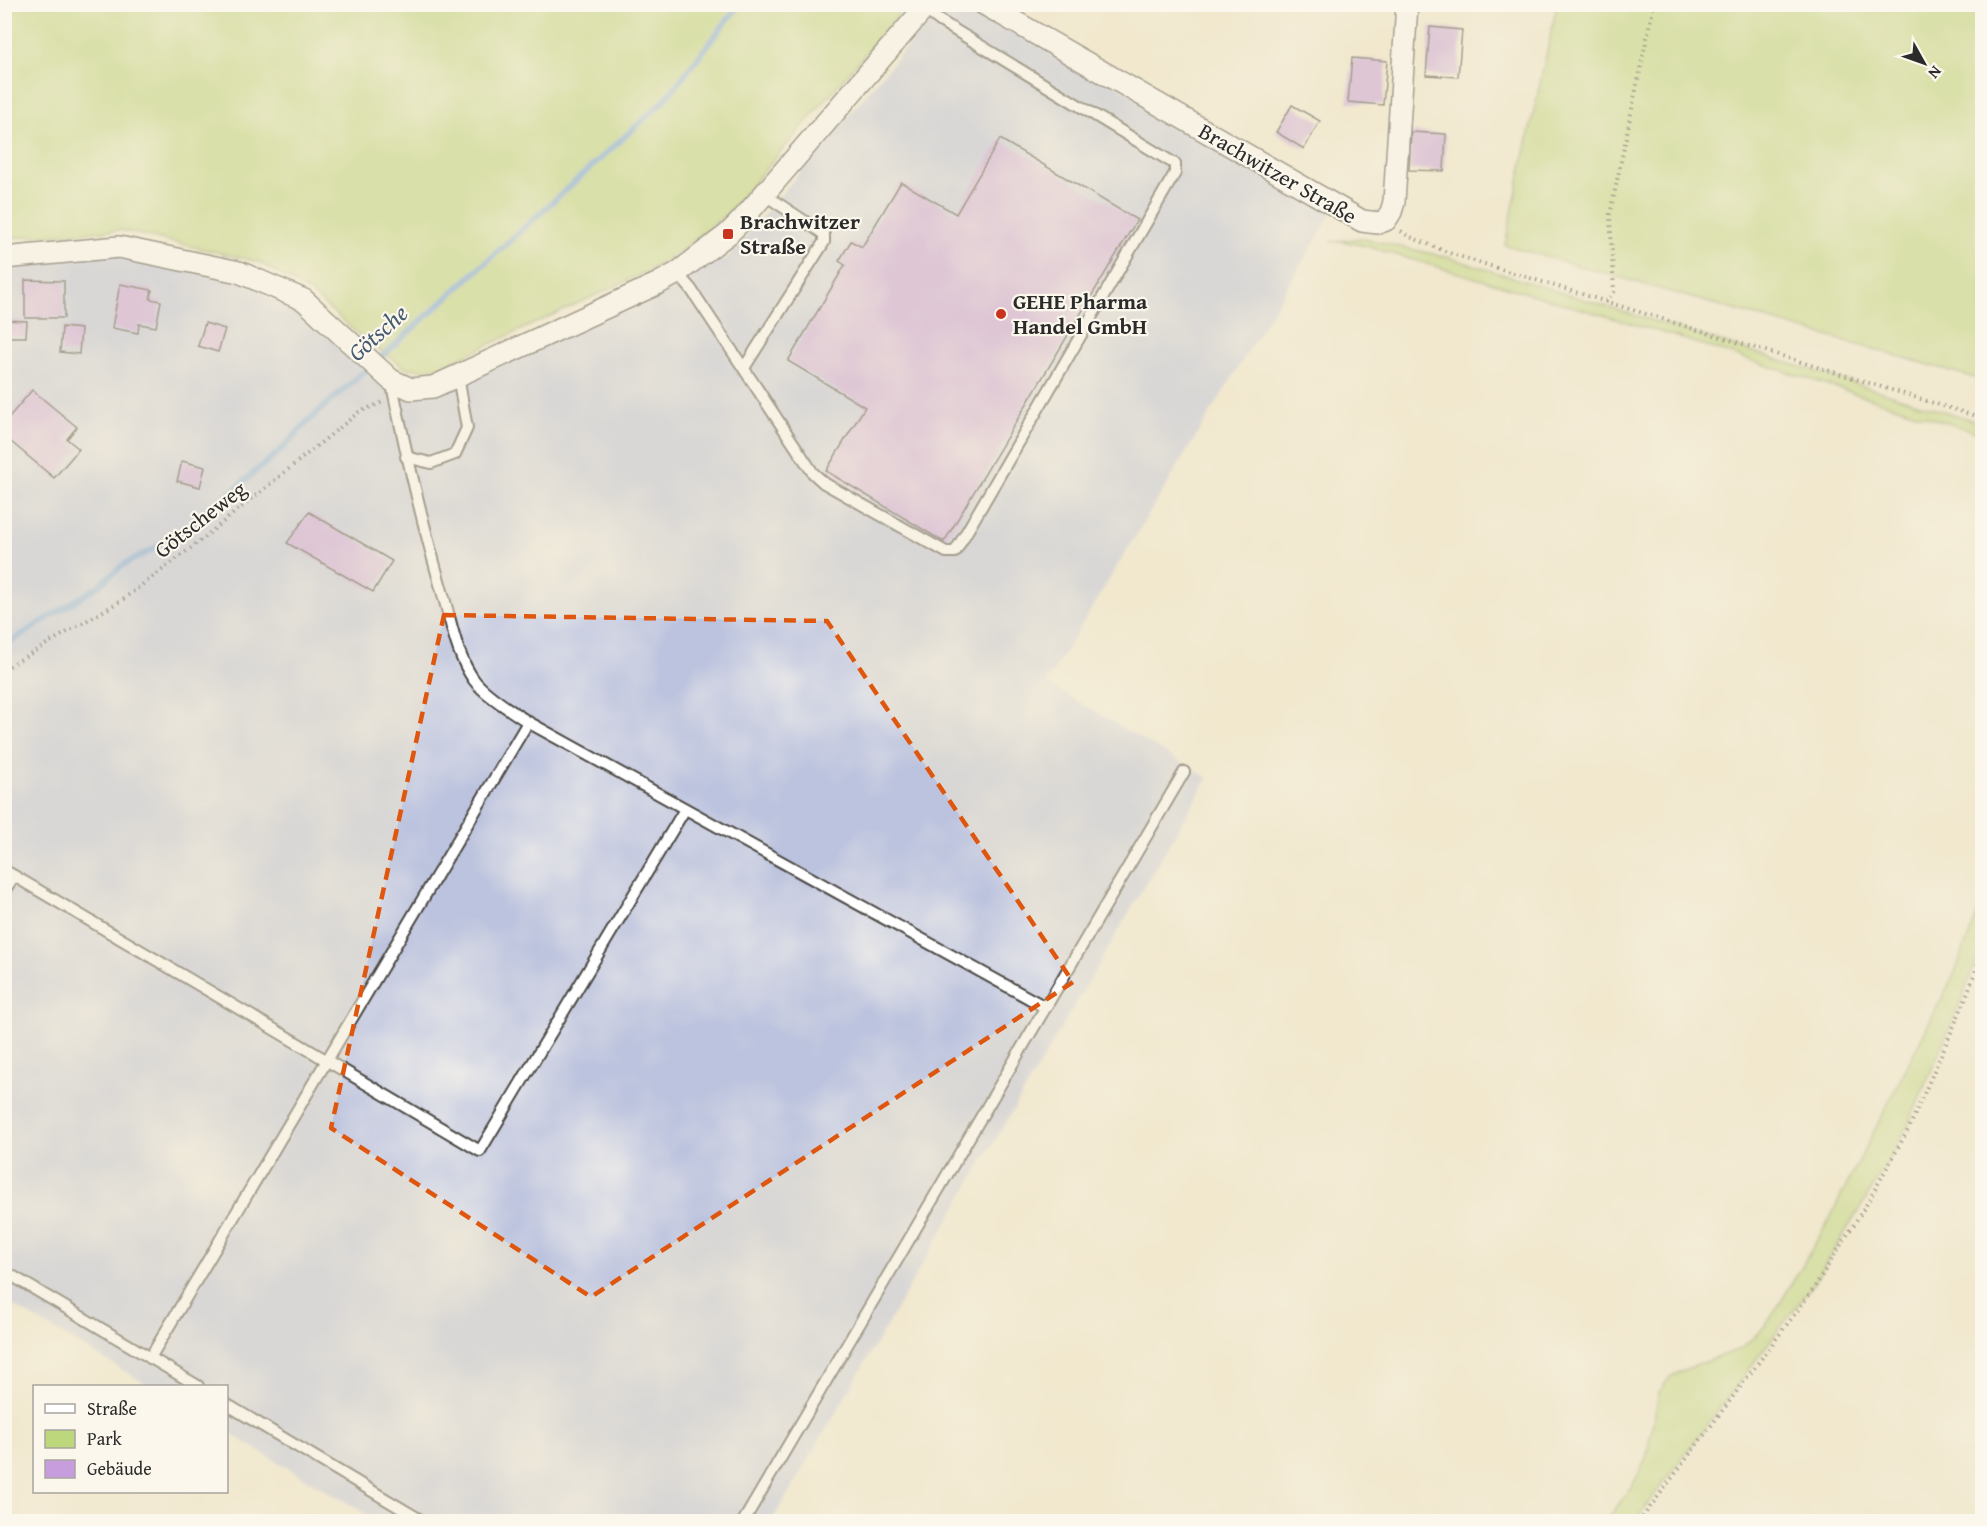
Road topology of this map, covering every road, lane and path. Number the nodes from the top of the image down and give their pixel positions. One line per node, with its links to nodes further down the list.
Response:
1 (984, 4): 6 (street, Brachwitzer Straße)
2 (1407, 4): 6 (street, Brachwitzer Straße)
3 (1654, 4): 9 (path)
4 (926, 7): 5 (street); 10 (lane)
5 (765, 195): 8 (street); 10 (lane)
6 (1386, 220): 9 (path)
7 (4, 258): 12 (street)
8 (677, 273): 10 (lane); 11 (street)
9 (1606, 302): 13 (path)
10 (744, 369)
11 (458, 376): 12 (street); 14 (lane)
12 (393, 389): 14 (lane); 15 (path, Götscheweg)
13 (1983, 418)
14 (406, 457): 16 (lane)
15 (4, 669)
16 (528, 722): 18 (lane); 23 (lane)
17 (1184, 772): 22 (lane)
18 (685, 809): 22 (lane); 23 (lane)
19 (9, 873): 20 (lane); 23 (lane)
20 (4, 891)
21 (1983, 954): 30 (path)
22 (1045, 1007): 29 (lane)
23 (327, 1061): 25 (lane)
24 (4, 1271): 25 (lane)
25 (150, 1358): 26 (lane)
26 (196, 1385)
27 (228, 1405): 28 (lane)
28 (424, 1521)
29 (744, 1521)
30 (1639, 1521)

